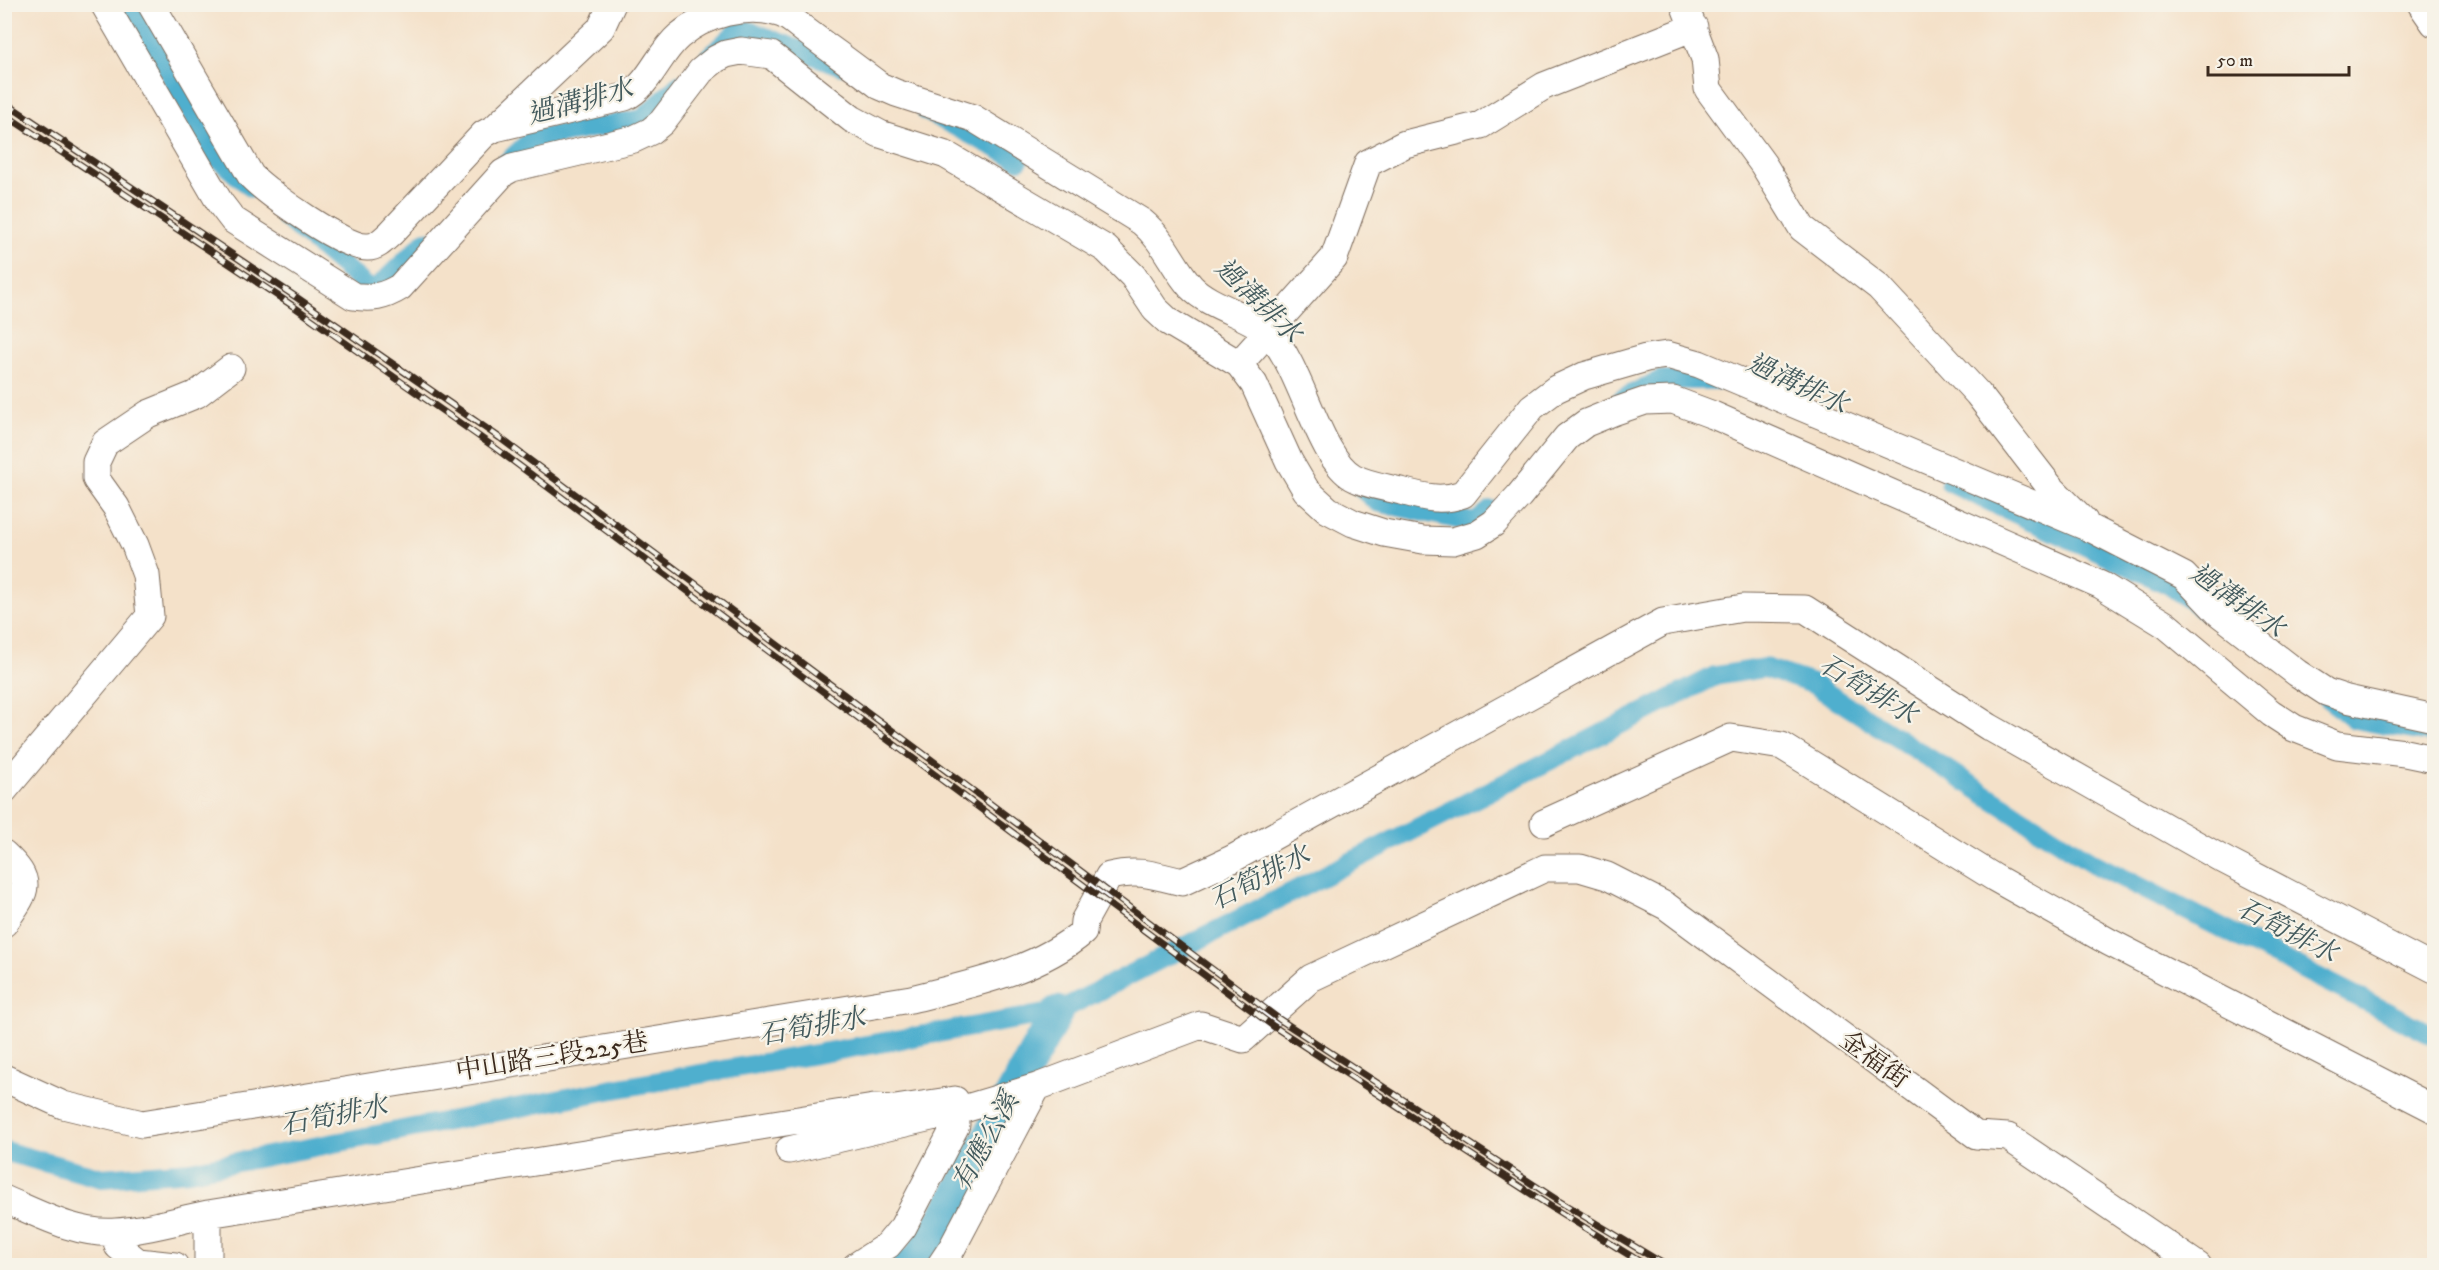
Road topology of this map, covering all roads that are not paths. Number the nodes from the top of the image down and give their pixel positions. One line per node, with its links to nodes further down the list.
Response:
1 (104, 4): 9 (street)
2 (152, 4): 7 (street)
3 (612, 4): 7 (street)
4 (2421, 4): 6 (street)
5 (1689, 16): 8 (street); 11 (street)
6 (2434, 23)
7 (495, 128): 8 (street)
8 (1268, 332): 9 (street); 11 (street)
9 (1239, 364): 13 (street)
10 (231, 368): 14 (street)
11 (2094, 530): 12 (street)
12 (2434, 718)
13 (2434, 759)
14 (4, 790)
15 (1544, 823): 21 (street)
16 (4, 854): 17 (street)
17 (4, 922)
18 (2434, 969): 19 (street, 中山路三段225巷)
19 (4, 1078)
20 (1037, 1087): 22 (street); 30 (street); 31 (street, 金福街)
21 (2434, 1109)
22 (957, 1111): 23 (street); 25 (street); 29 (street)
23 (789, 1150)
24 (4, 1199): 26 (street)
25 (208, 1214): 26 (street); 28 (street)
26 (116, 1232): 27 (street)
27 (175, 1266)
28 (208, 1266)
29 (856, 1266)
30 (940, 1266)
31 (2198, 1266)

